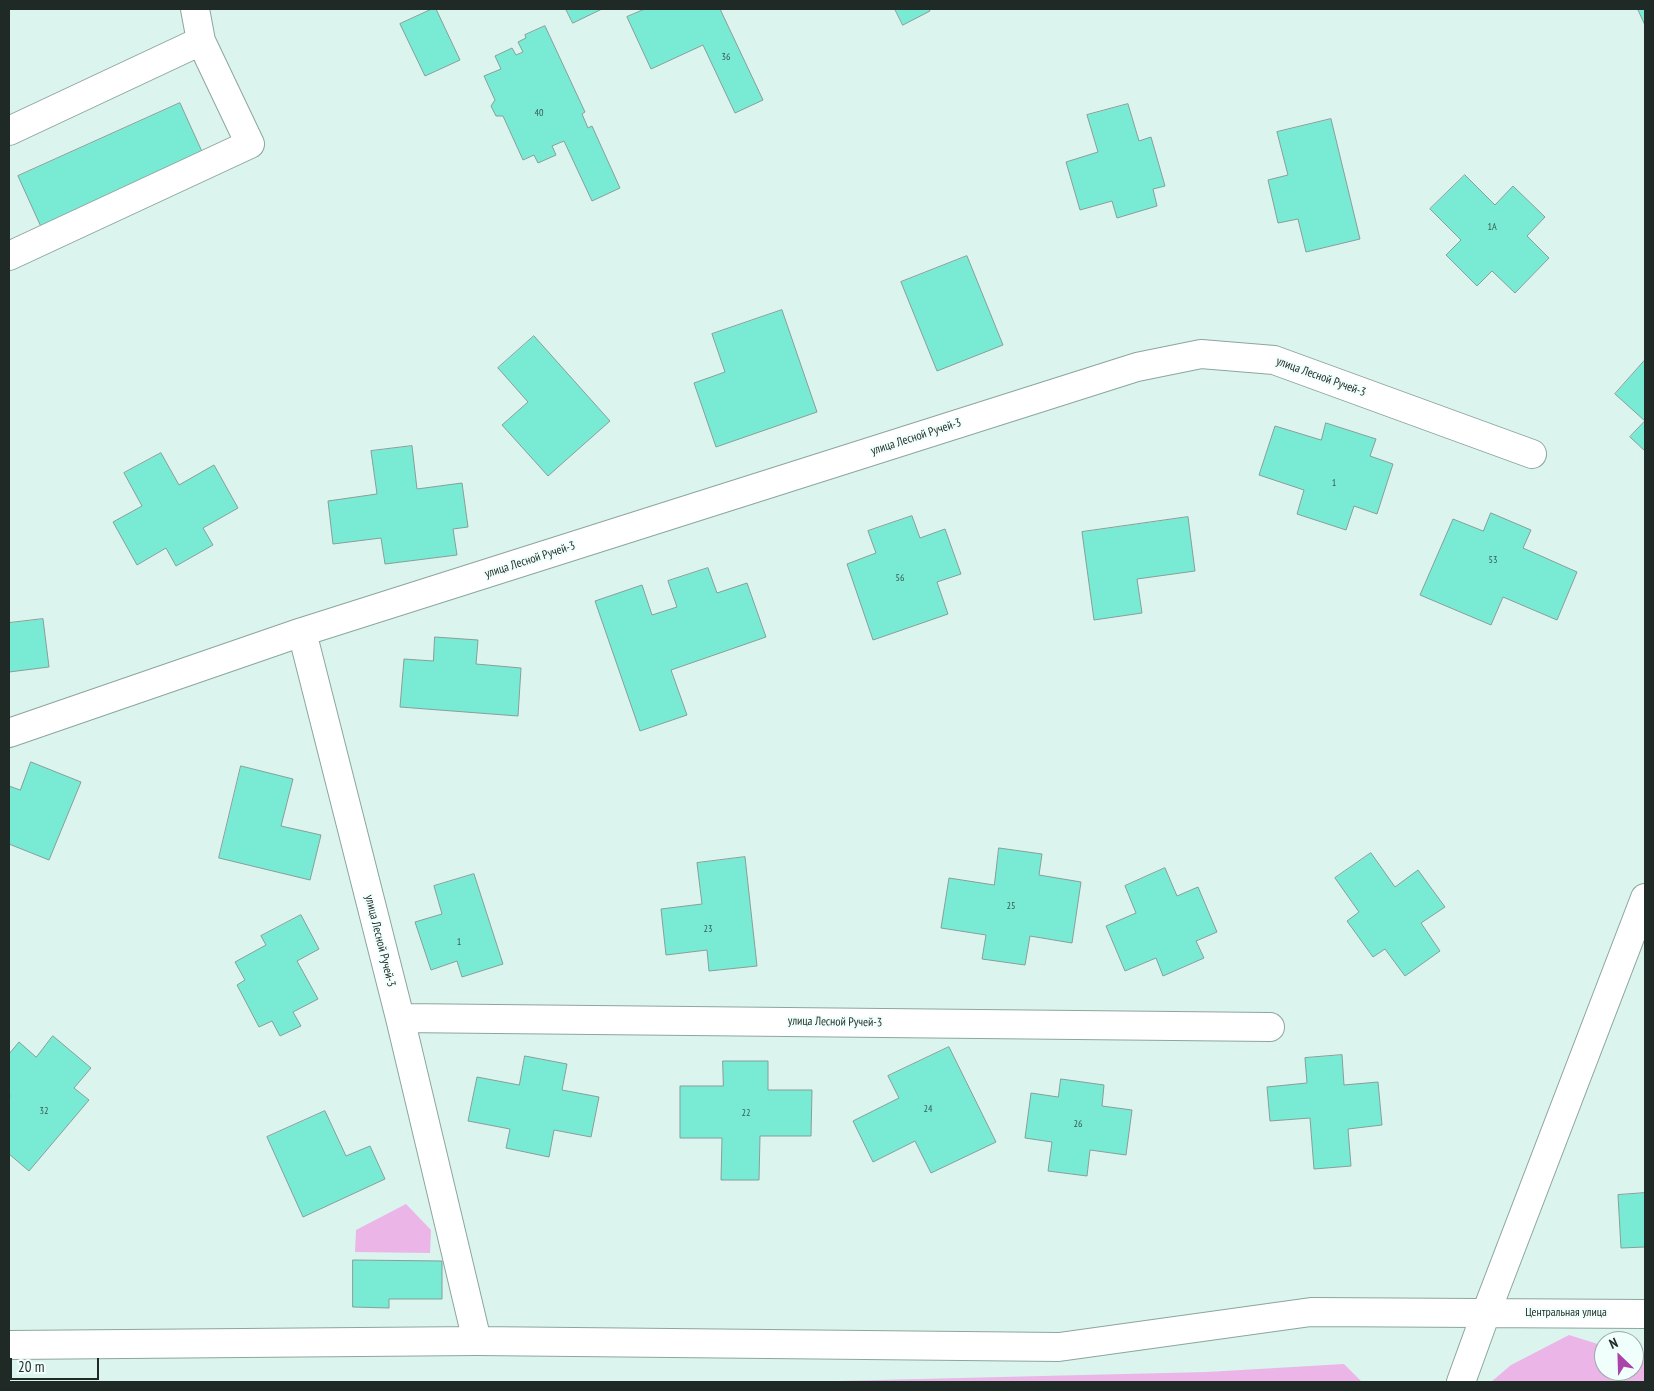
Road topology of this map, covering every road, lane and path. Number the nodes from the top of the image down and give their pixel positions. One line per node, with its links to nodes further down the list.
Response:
1 (195, 9): 2 (street)
2 (202, 41): 3 (street); 4 (street)
3 (9, 130)
4 (9, 256)
5 (1532, 454): 6 (street, улица Лесной Ручей-3)
6 (302, 632): 7 (street, улица Лесной Ручей-3); 9 (street, улица Лесной Ручей-3)
7 (9, 733)
8 (1645, 898): 11 (street)
9 (400, 1018): 10 (street, улица Лесной Ручей-3); 13 (street, улица Лесной Ручей-3)
10 (1270, 1027)
11 (1486, 1313): 12 (street, Центральная улица); 13 (street, Центральная улица); 15 (street)
12 (1645, 1314)
13 (477, 1341): 14 (street, Центральная улица)
14 (9, 1345)
15 (1461, 1382)

